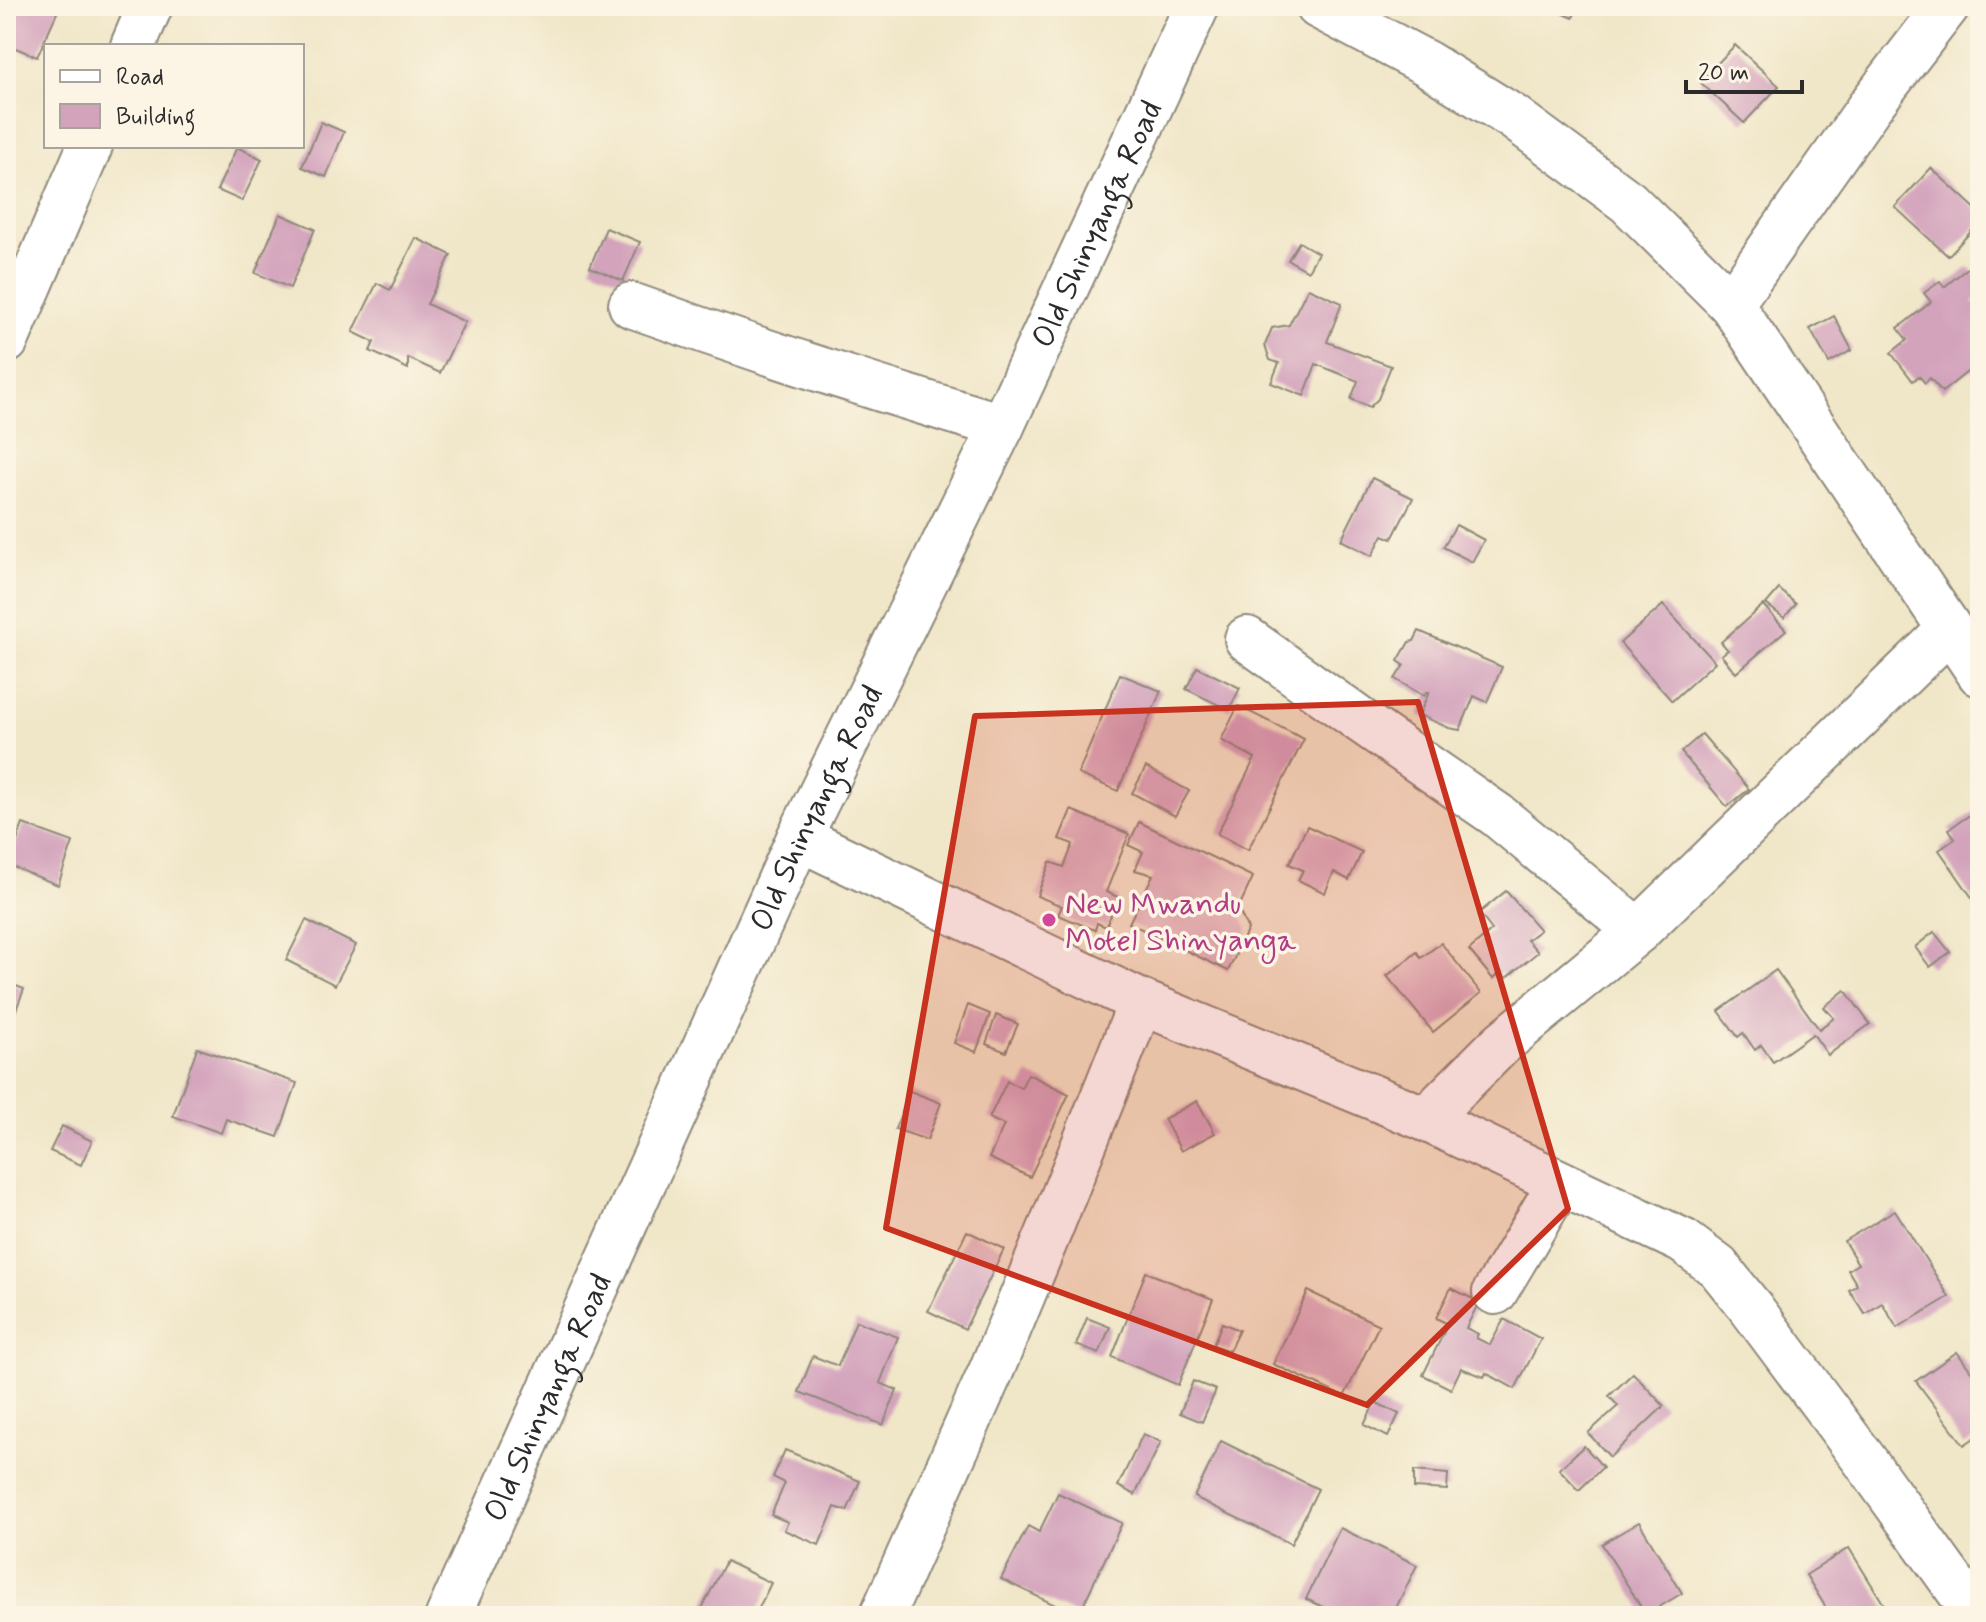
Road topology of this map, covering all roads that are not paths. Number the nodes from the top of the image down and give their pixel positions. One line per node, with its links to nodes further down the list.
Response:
1 (150, 6): 5 (street)
2 (1318, 6): 7 (street)
3 (1947, 6): 7 (street)
4 (1185, 10): 10 (street, Old Shinyanga Road)
5 (134, 44)
6 (89, 148): 9 (street)
7 (1731, 304): 11 (street)
8 (631, 305): 10 (street)
9 (6, 341)
10 (1002, 426): 14 (street, Old Shinyanga Road)
11 (1949, 630): 13 (street); 15 (street)
12 (1247, 639): 15 (street)
13 (1980, 674)
14 (799, 838): 16 (street); 20 (street, Old Shinyanga Road)
15 (1638, 931): 17 (street)
16 (1141, 1002): 17 (street); 21 (street)
17 (1426, 1119): 18 (street)
18 (1560, 1183): 19 (street); 22 (street)
19 (1495, 1292)
20 (448, 1616)
21 (882, 1616)
22 (1977, 1616)

